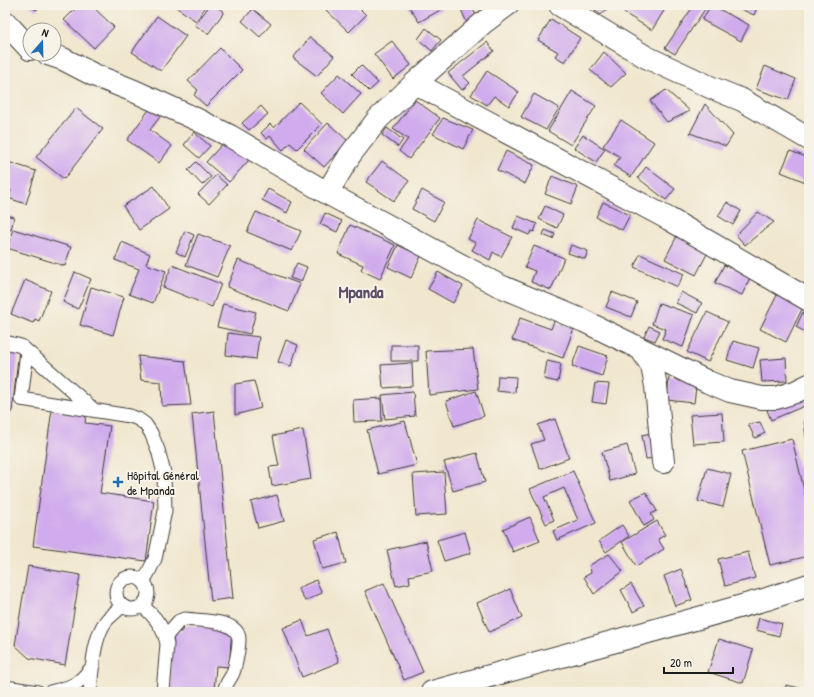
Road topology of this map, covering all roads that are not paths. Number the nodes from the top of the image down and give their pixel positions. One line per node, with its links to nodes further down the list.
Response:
1 (507, 5): 6 (street)
2 (560, 5): 7 (street)
3 (5, 22): 4 (street)
4 (22, 40)
5 (62, 60): 8 (street)
6 (415, 83): 8 (street); 9 (street)
7 (809, 139)
8 (327, 193): 11 (street)
9 (809, 300)
10 (5, 342): 12 (lane)
11 (640, 349): 13 (street); 15 (street)
12 (27, 352): 14 (lane); 14 (lane)
13 (809, 385)
14 (94, 410): 16 (lane)
15 (663, 462)
16 (144, 581): 18 (lane); 19 (lane)
17 (809, 585): 28 (street)
18 (122, 606): 19 (lane); 21 (lane)
19 (142, 606): 20 (lane)
20 (166, 636): 26 (lane); 27 (lane)
21 (93, 666): 24 (lane); 25 (lane)
22 (5, 687): 23 (lane)
23 (38, 692)
24 (50, 692)
25 (90, 692)
26 (163, 692)
27 (224, 692)
28 (432, 692)

